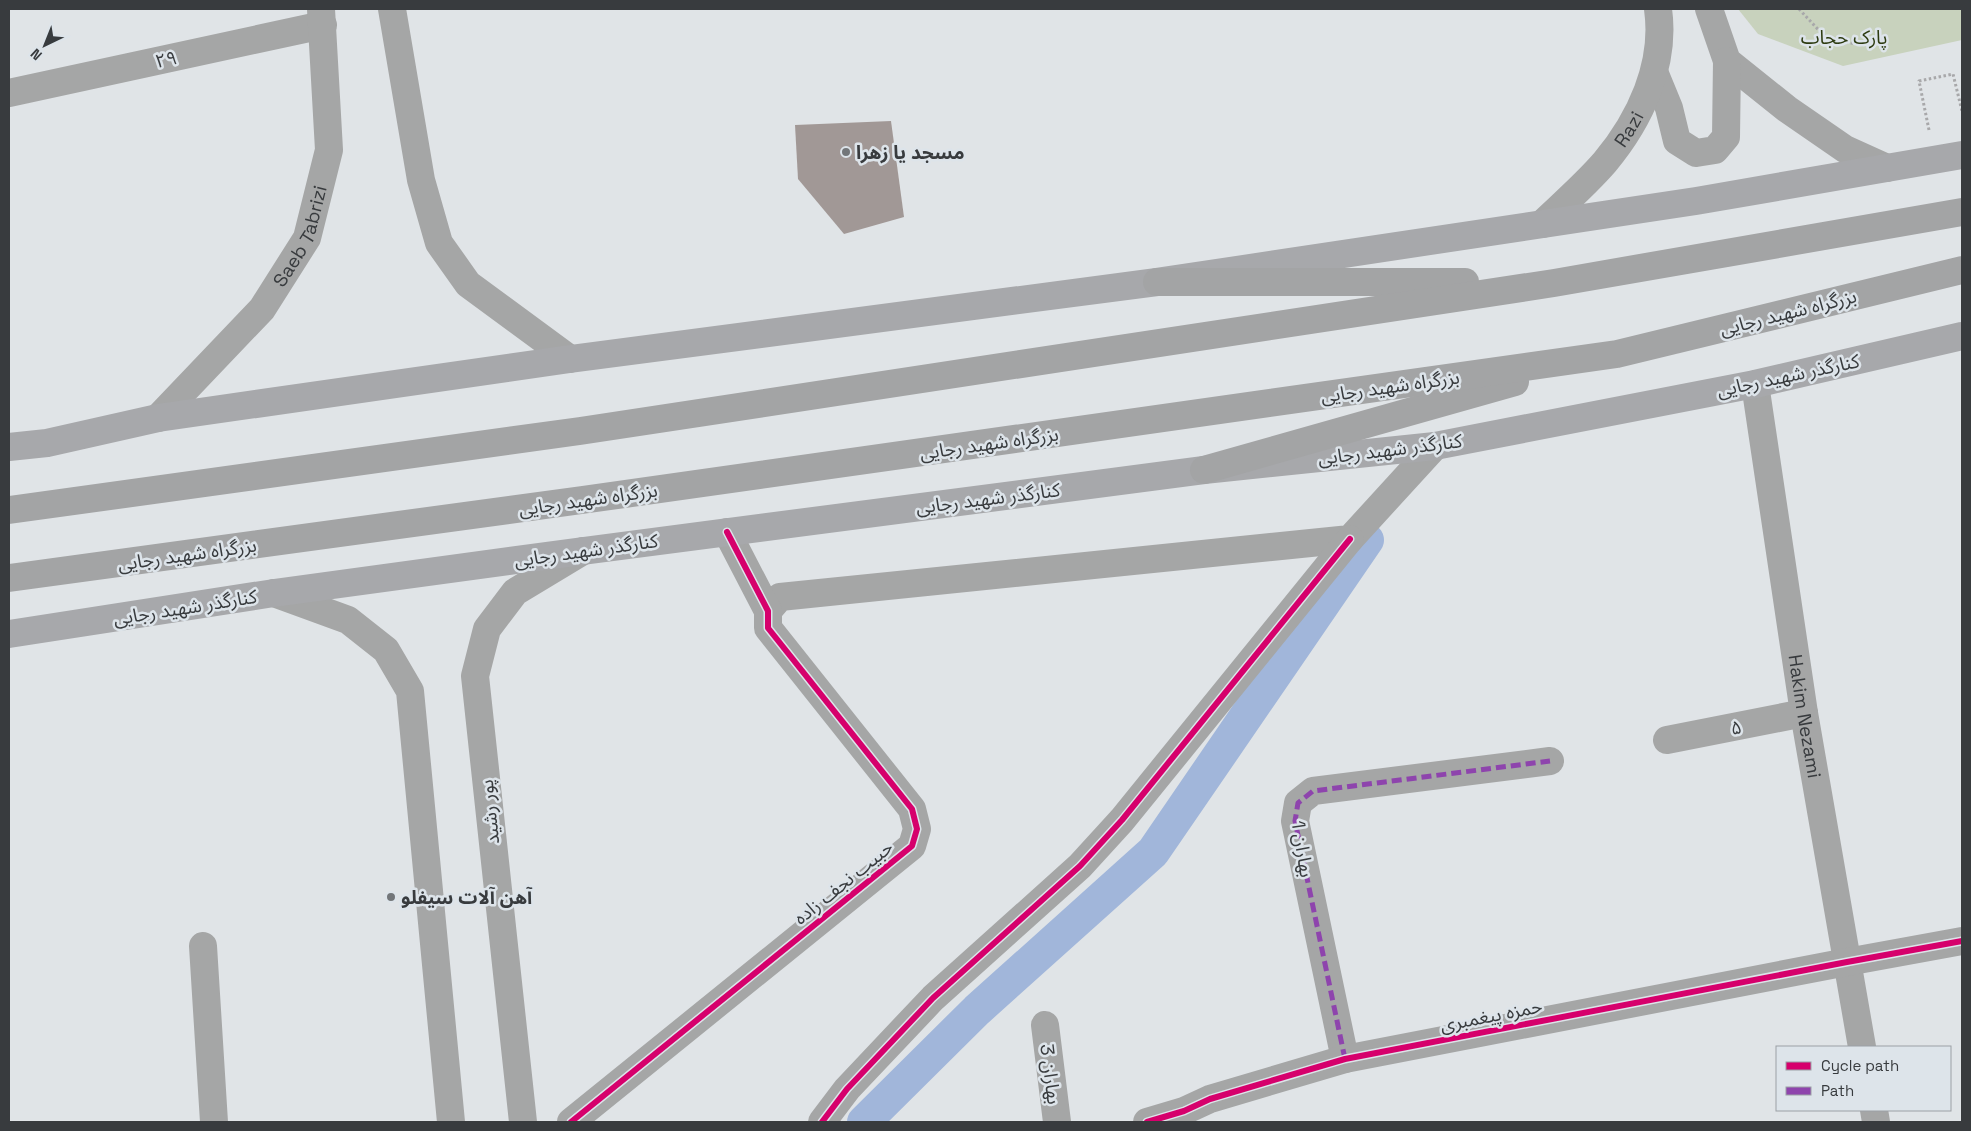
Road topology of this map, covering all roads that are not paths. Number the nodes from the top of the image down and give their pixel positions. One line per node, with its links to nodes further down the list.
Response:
1 (392, 9): 17 (street)
2 (1658, 9): 6 (street, Razi)
3 (1709, 9): 5 (street)
4 (322, 17): 7 (street, ۲۹); 19 (street, Saeb Tabrizi)
5 (1727, 61): 6 (street); 9 (street)
6 (1655, 74): 11 (street, Razi)
7 (9, 93)
8 (1962, 154): 9 (main road)
9 (1887, 168): 11 (main road)
10 (1962, 212): 14 (highway)
11 (1542, 224): 13 (main road)
12 (1962, 270): 16 (highway, بزرگراه شهید رجایی)
13 (1156, 282): 14 (highway); 17 (main road)
14 (1554, 283): 25 (highway)
15 (1962, 336): 18 (main road, کنارگذر شهید رجایی)
16 (1617, 354): 24 (highway); 29 (highway, بزرگراه شهید رجایی)
17 (570, 359): 19 (main road)
18 (1755, 384): 21 (main road, کنارگذر شهید رجایی); 33 (street, Hakim Nezami)
19 (158, 418): 20 (main road)
20 (47, 443): 22 (main road); 23 (main road)
21 (1435, 446): 24 (main road, کنارگذر شهید رجایی); 27 (street)
22 (9, 447)
23 (9, 454)
24 (1204, 470): 26 (main road, کنارگذر شهید رجایی)
25 (9, 510)
26 (727, 532): 28 (main road, کنارگذر شهید رجایی); 31 (street, حبیب نجف زاده)
27 (1350, 539): 31 (street); 47 (street)
28 (582, 551): 30 (main road, کنارگذر شهید رجایی); 45 (street, پور رشید)
29 (9, 578)
30 (274, 593): 32 (main road, کنارگذر شهید رجایی); 44 (street)
31 (768, 611): 46 (street, حبیب نجف زاده)
32 (9, 634)
33 (1804, 713): 34 (street, ۵); 38 (street, Hakim Nezami)
34 (1667, 740)
35 (1550, 762): 41 (street, بهاران 1)
36 (1962, 942): 38 (street, حمزه پیغمبری)
37 (203, 946): 43 (street)
38 (1847, 962): 40 (street, Hakim Nezami); 41 (street, حمزه پیغمبری)
39 (1045, 1026): 48 (street, بهاران 3)
40 (1862, 1046)
41 (1345, 1059): 42 (street, حمزه پیغمبری)
42 (1186, 1117): 49 (street, حمزه پیغمبری)
43 (214, 1122)
44 (451, 1122)
45 (523, 1122)
46 (571, 1122)
47 (822, 1122)
48 (1057, 1122)
49 (1147, 1122)

